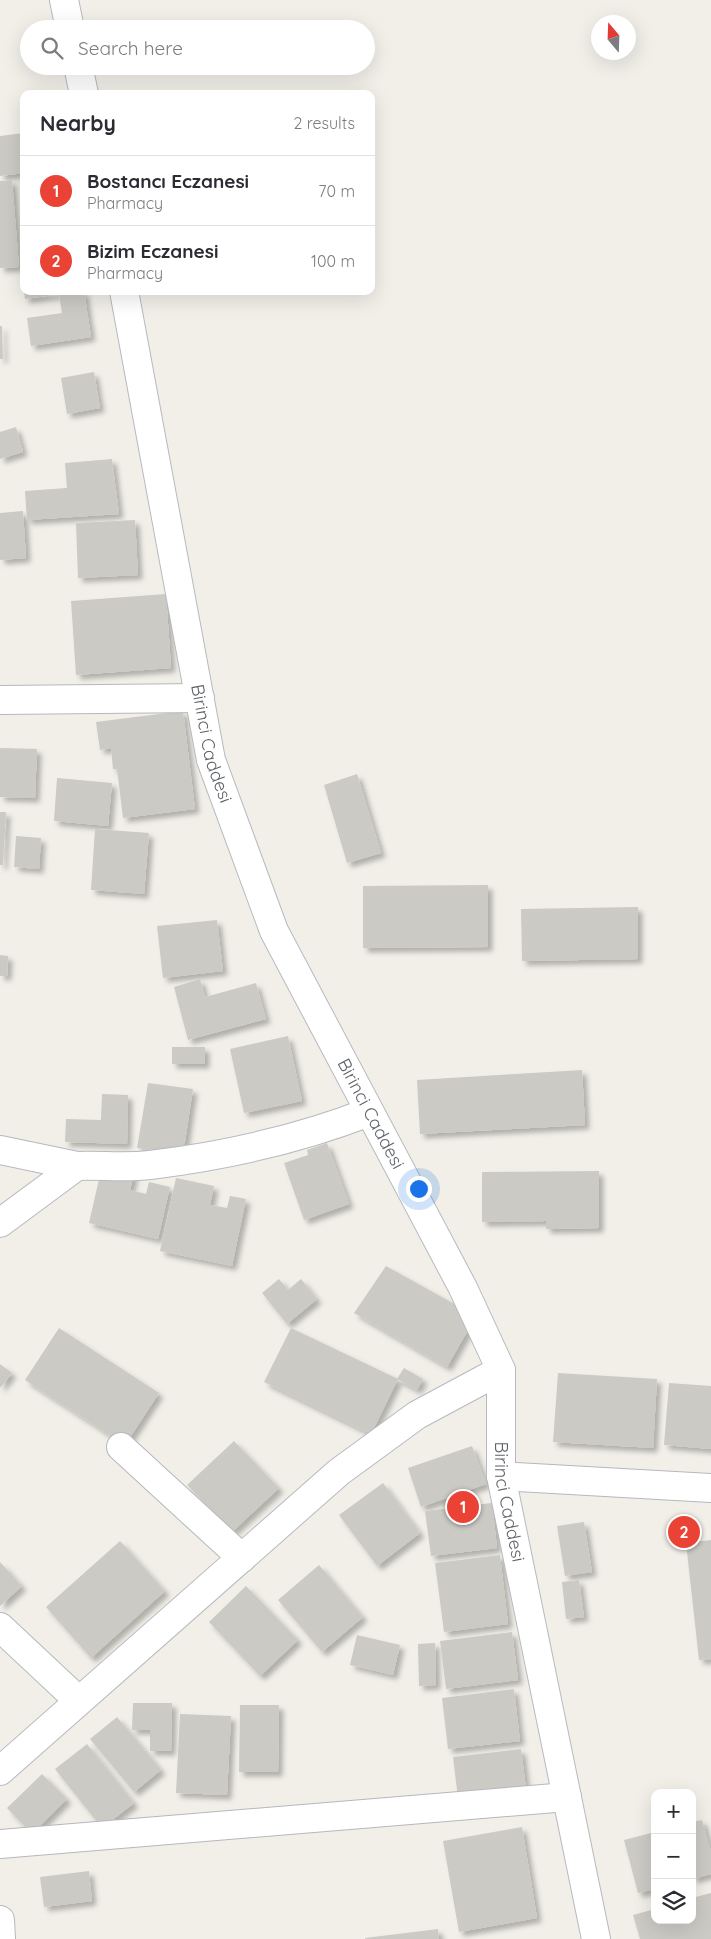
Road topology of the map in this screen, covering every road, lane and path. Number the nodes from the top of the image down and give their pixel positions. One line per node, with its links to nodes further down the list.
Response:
1 (64, 0): 2 (street)
2 (68, 20)
3 (80, 75): 4 (street)
4 (83, 90)
5 (125, 295): 6 (street, Birinci Caddesi)
6 (200, 698): 7 (street); 8 (street, Birinci Caddesi)
7 (0, 700)
8 (369, 1112): 10 (street); 12 (street, Birinci Caddesi)
9 (0, 1150): 10 (street)
10 (77, 1166): 11 (street)
11 (0, 1223)
12 (501, 1370): 14 (street, Birinci Caddesi); 16 (street)
13 (121, 1447): 16 (street)
14 (501, 1476): 15 (street); 20 (street, Birinci Caddesi)
15 (711, 1488)
16 (242, 1558): 18 (street)
17 (0, 1628): 18 (street)
18 (79, 1701): 19 (street)
19 (0, 1771)
20 (567, 1797): 21 (street); 24 (street, Birinci Caddesi)
21 (0, 1844)
22 (0, 1920): 23 (street)
23 (1, 1939)
24 (596, 1939)

